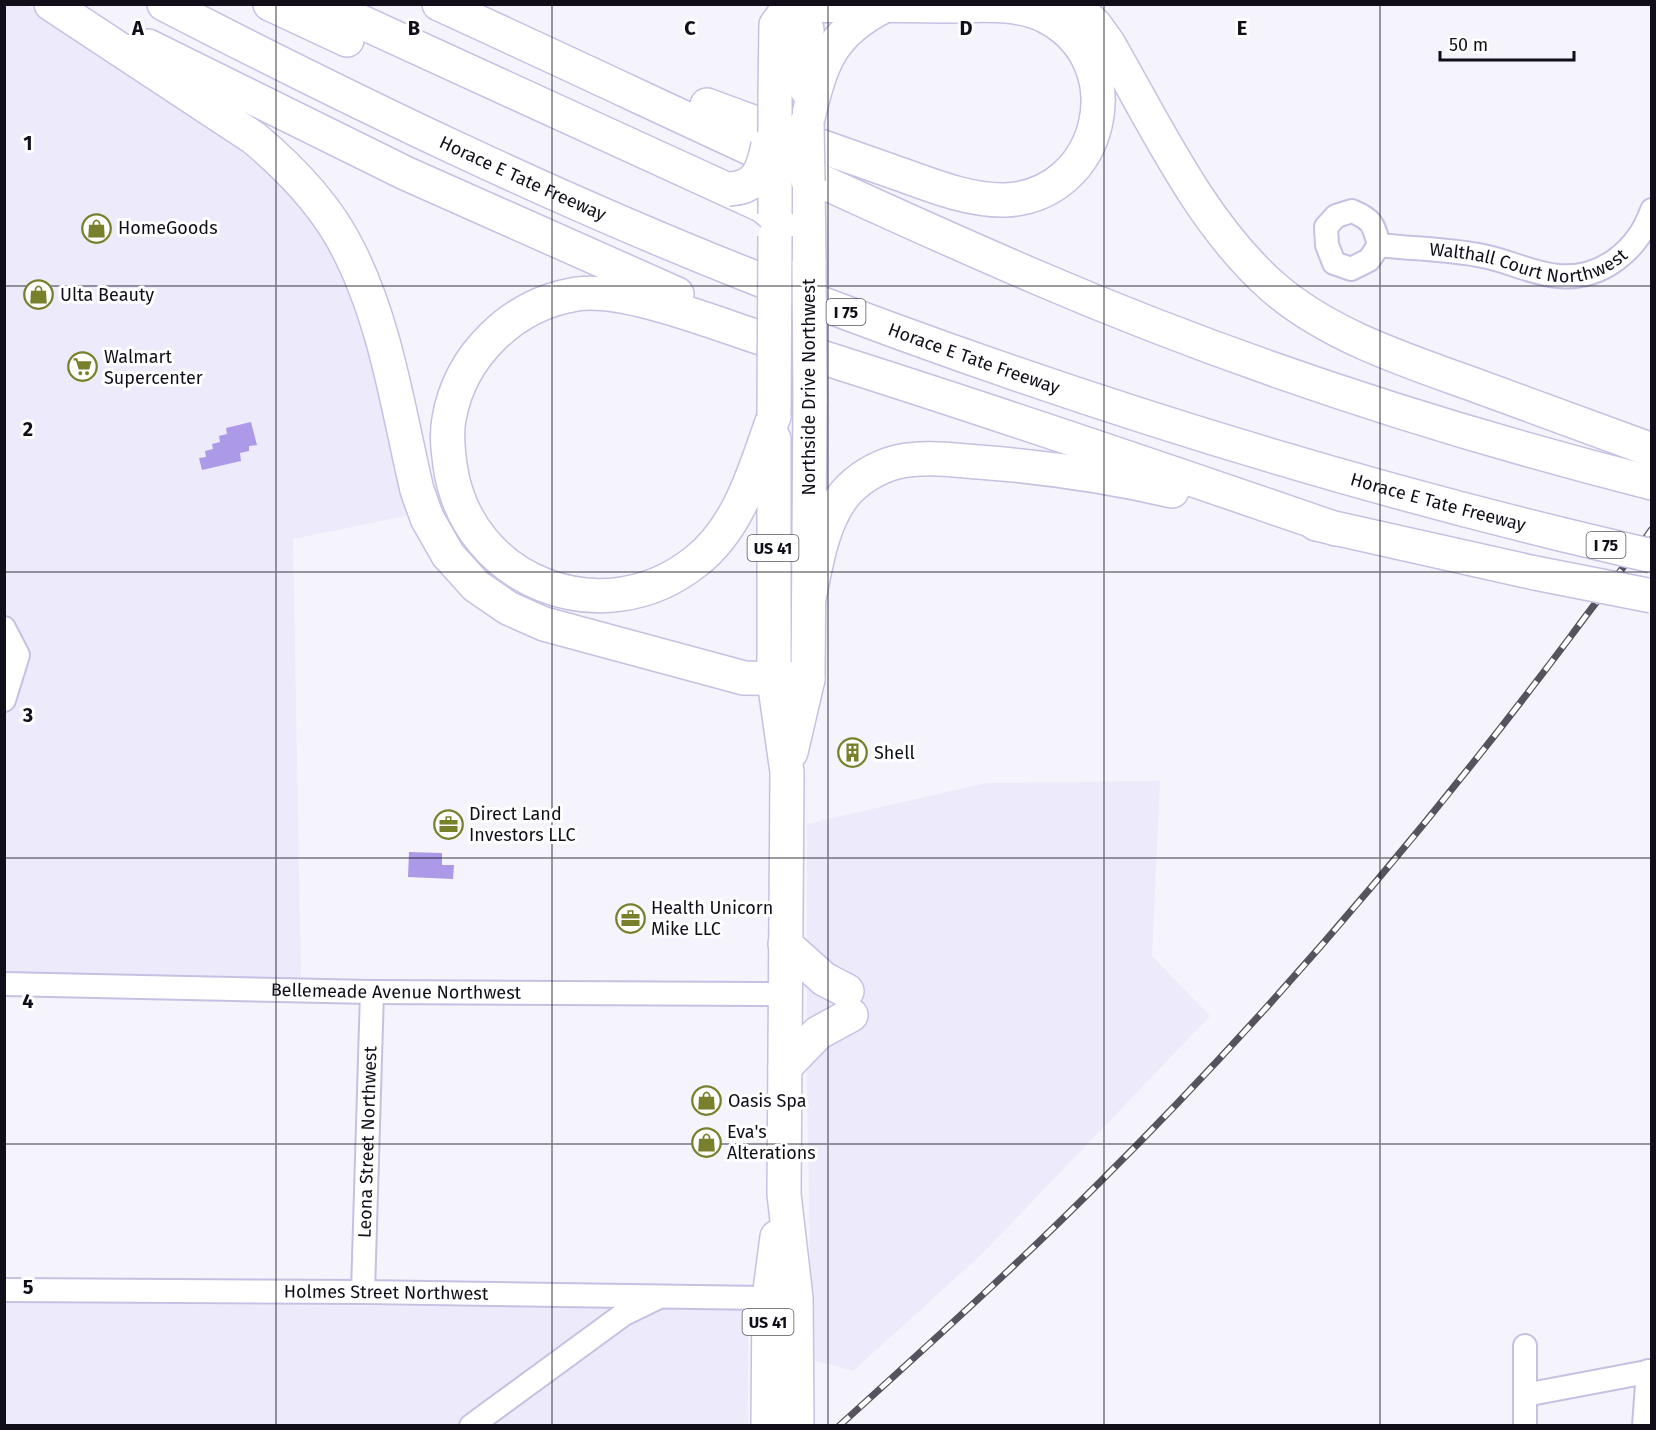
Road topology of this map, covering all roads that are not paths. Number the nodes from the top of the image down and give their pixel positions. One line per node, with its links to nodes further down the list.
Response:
1 (51, 4): 28 (highway)
2 (64, 4): 18 (highway)
3 (164, 4): 23 (highway, Horace E Tate Freeway / I 75, bridge)
4 (270, 4): 15 (highway)
5 (322, 4): 13 (highway)
6 (1073, 4): 20 (highway)
7 (440, 5): 9 (highway); 21 (highway)
8 (790, 5): 9 (highway); 10 (highway, Northside Drive Northwest / US 41); 11 (highway)
9 (887, 5): 11 (highway)
10 (775, 86): 13 (highway, bridge); 15 (highway, Northside Drive Northwest / US 41, bridge)
11 (811, 89): 12 (highway, Northside Drive Northwest / US 41, bridge)
12 (808, 181): 15 (highway); 17 (highway, Northside Drive Northwest / US 41)
13 (729, 189): 15 (highway)
14 (1652, 210): 16 (street, Walthall Court Northwest)
15 (767, 224): 17 (highway); 19 (highway, Northside Drive Northwest / US 41, bridge)
16 (1379, 245)
17 (809, 264): 25 (highway, Northside Drive Northwest / US 41, bridge)
18 (825, 358): 19 (highway); 22 (highway)
19 (774, 416): 28 (highway, Northside Drive Northwest / US 41)
20 (1639, 445)
21 (1652, 483)
22 (1336, 529): 24 (highway, bridge); 25 (highway)
23 (1652, 556)
24 (1652, 596)
25 (809, 598): 27 (highway, Northside Drive Northwest / US 41)
26 (4, 628): 29 (street)
27 (808, 679): 28 (highway); 30 (highway, Northside Drive Northwest / US 41)
28 (774, 680): 30 (highway, Northside Drive Northwest / US 41)
29 (4, 700)
30 (787, 772): 31 (highway, Northside Drive Northwest / US 41)
31 (785, 944): 34 (highway, Northside Drive Northwest / US 41); 35 (highway)
32 (4, 984): 33 (street, Bellemeade Avenue Northwest)
33 (372, 992): 34 (street, Bellemeade Avenue Northwest); 38 (street, Leona Street Northwest)
34 (785, 994): 35 (highway, Northside Drive Northwest / US 41)
35 (785, 1067): 36 (highway, Northside Drive Northwest / US 41)
36 (784, 1194): 40 (highway, Northside Drive Northwest / US 41); 46 (highway, Northside Drive Northwest / US 41)
37 (4, 1290): 38 (street, Holmes Street Northwest)
38 (363, 1292): 39 (street, Holmes Street Northwest)
39 (661, 1296): 40 (street, Holmes Street Northwest); 44 (street)
40 (768, 1298): 45 (highway, Northside Drive Northwest / US 41)
41 (1525, 1346): 43 (street)
42 (1650, 1371): 43 (street); 48 (street)
43 (1525, 1395): 47 (street)
44 (471, 1425)
45 (768, 1425)
46 (797, 1425)
47 (1525, 1425)
48 (1644, 1425)

